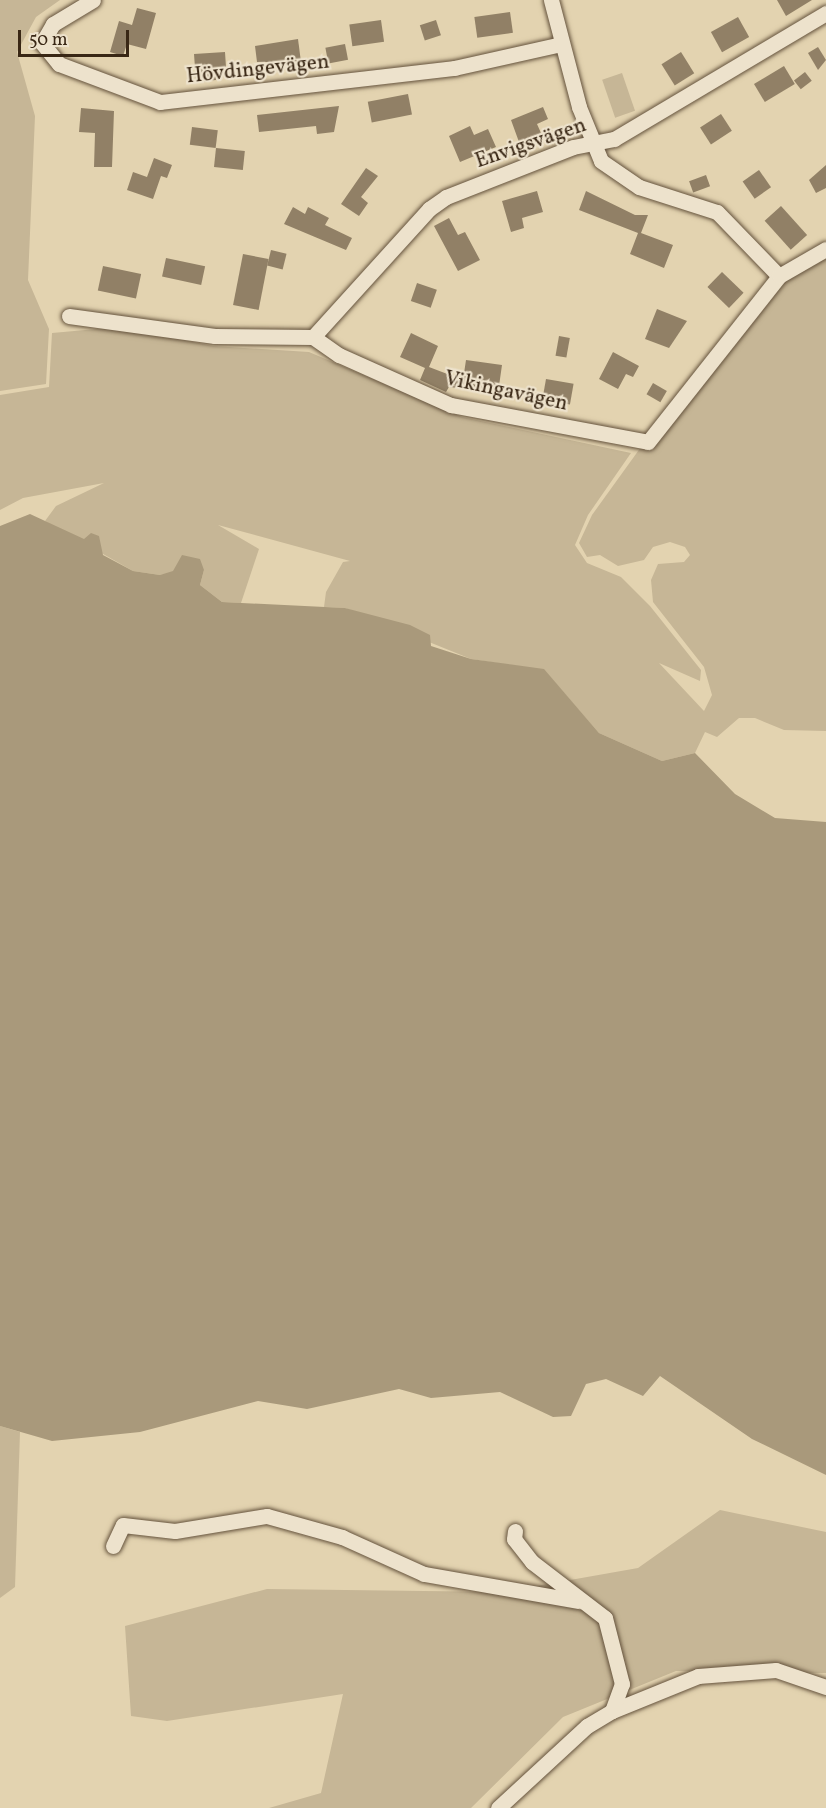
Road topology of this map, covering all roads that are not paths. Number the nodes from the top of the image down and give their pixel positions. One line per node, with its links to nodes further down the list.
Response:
1 (93, 0): 4 (street, Hövdingevägen)
2 (551, 0): 4 (street)
3 (826, 13): 5 (street, Envigsvägen)
4 (561, 44): 5 (street)
5 (592, 144): 7 (street); 9 (street, Envigsvägen)
6 (826, 249): 7 (street, Vikingavägen)
7 (779, 276): 9 (street, Vikingavägen)
8 (69, 316): 9 (street)
9 (313, 336)
10 (515, 1531): 12 (street)
11 (113, 1546): 12 (street)
12 (580, 1602): 14 (street)
13 (826, 1687): 14 (street)
14 (612, 1711): 15 (street)
15 (498, 1808)

